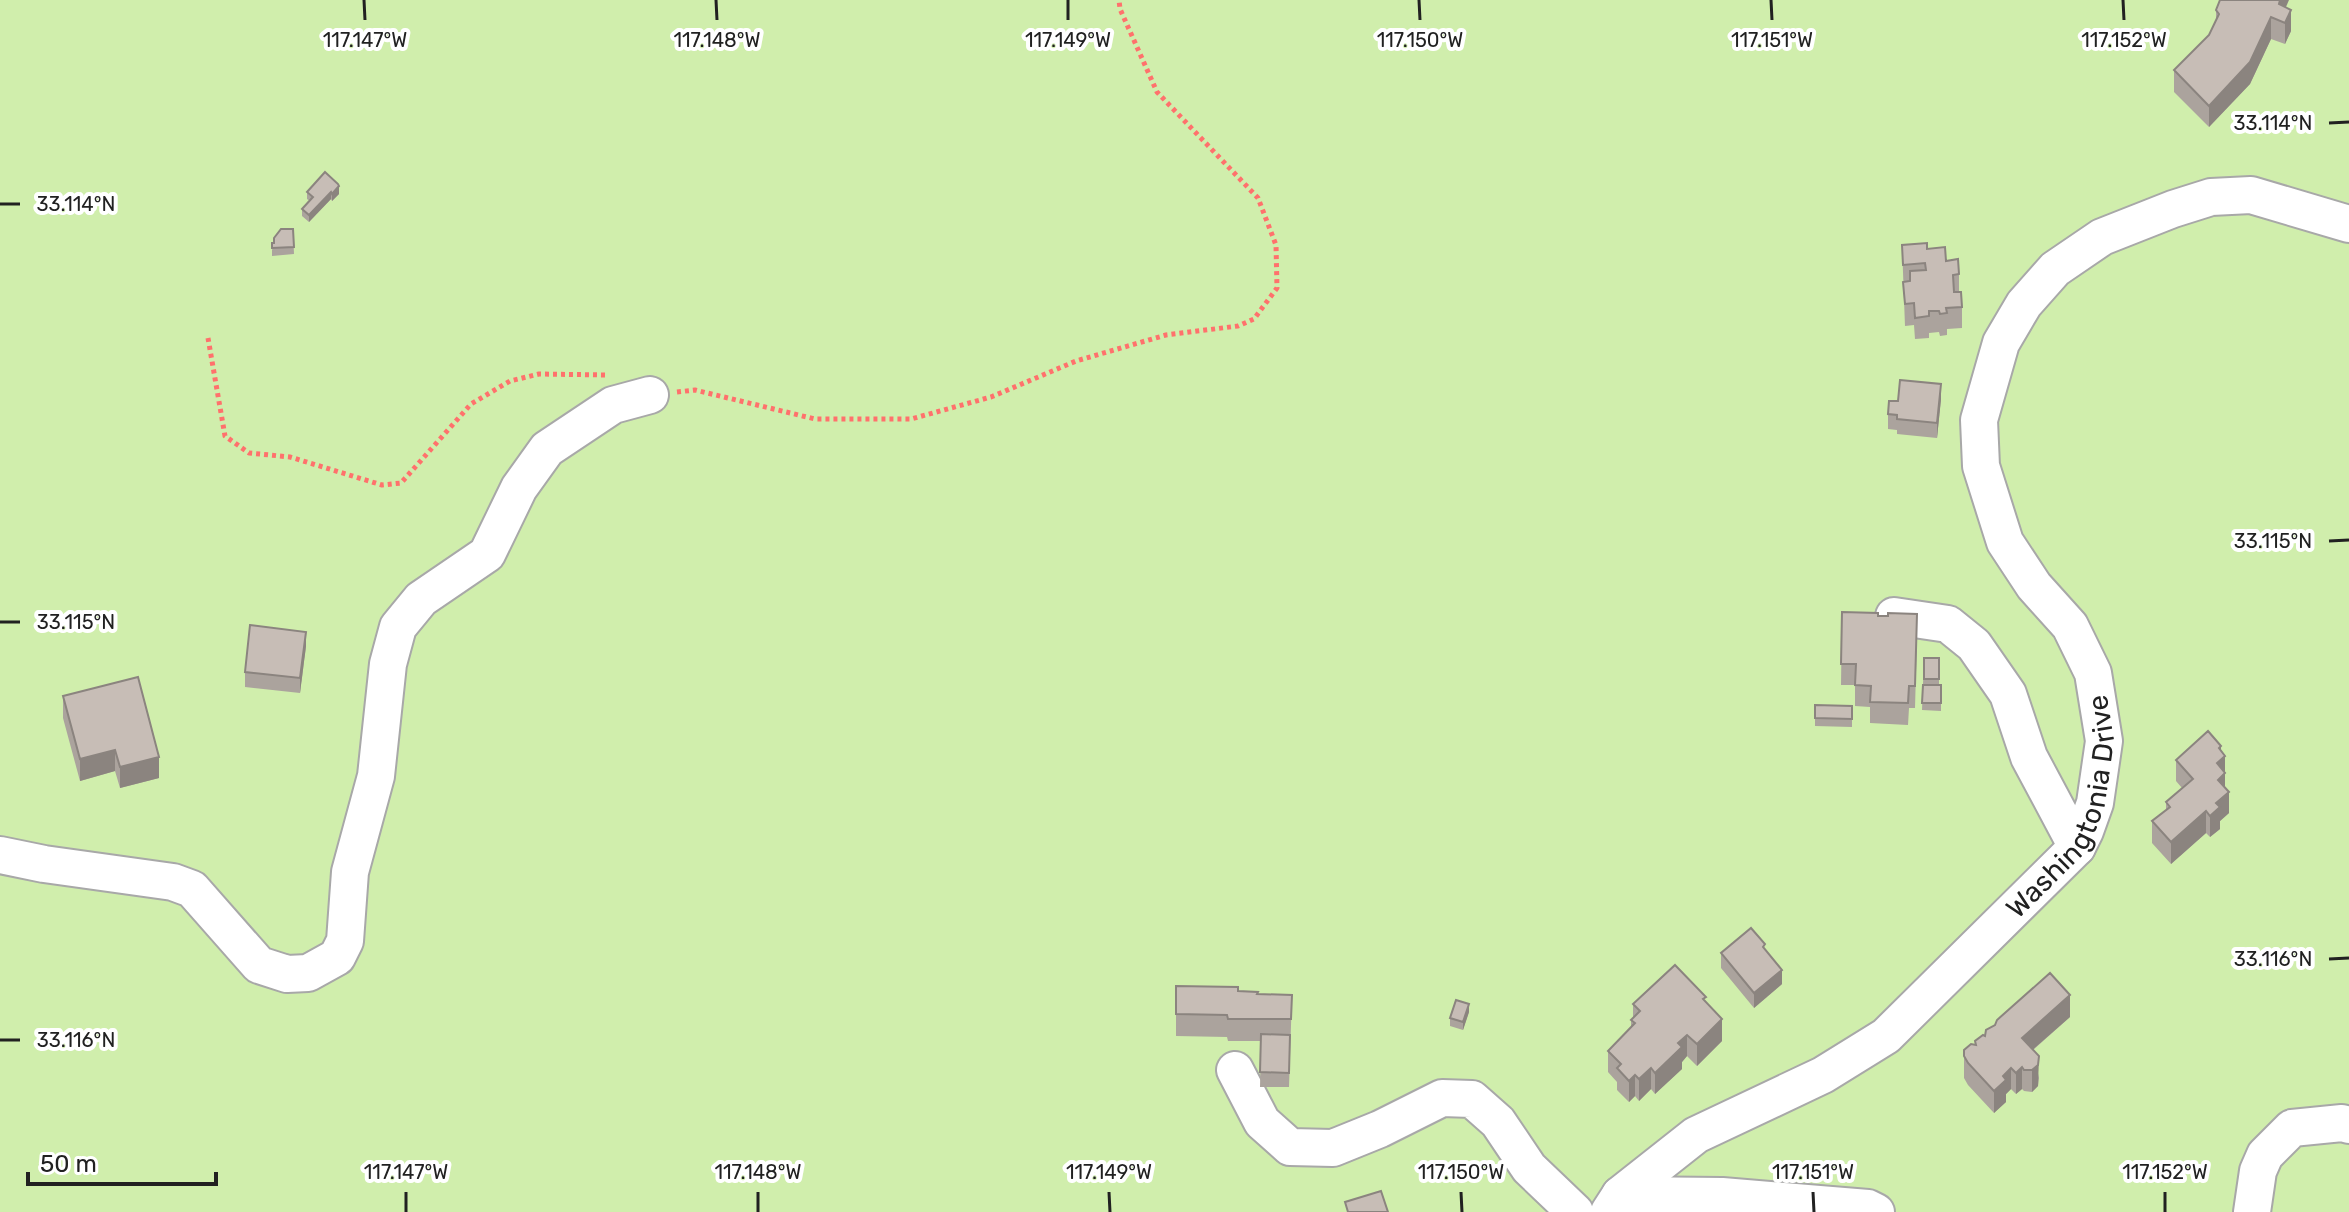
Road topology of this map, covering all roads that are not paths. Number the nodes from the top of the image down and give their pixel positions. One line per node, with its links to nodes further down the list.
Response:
1 (2349, 224): 4 (street, Washingtonia Drive)
2 (650, 395): 5 (street)
3 (1894, 616): 4 (street)
4 (2077, 847): 8 (street, Washingtonia Drive)
5 (0, 855)
6 (1235, 1070): 9 (street)
7 (2347, 1123): 11 (street)
8 (1614, 1204): 10 (street)
9 (1575, 1212)
10 (1876, 1212)
11 (2252, 1212)

